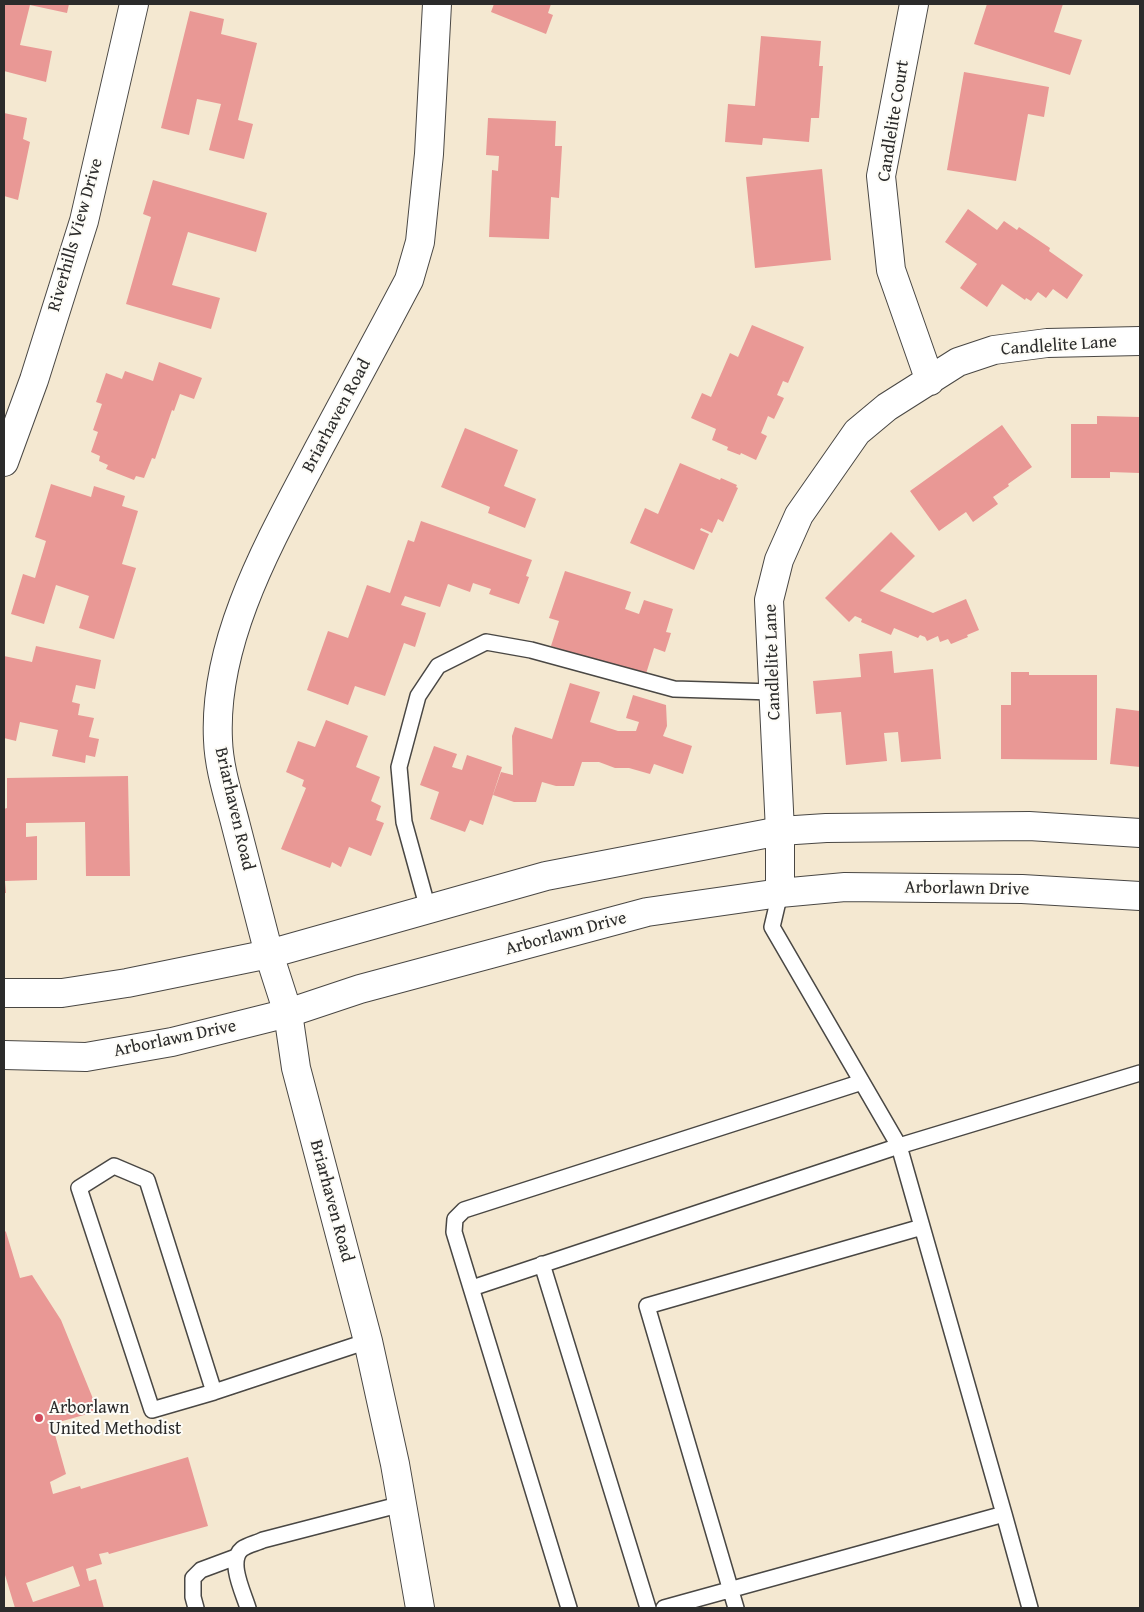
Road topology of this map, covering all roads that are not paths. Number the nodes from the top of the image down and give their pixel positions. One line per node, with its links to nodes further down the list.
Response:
1 (134, 4): 6 (street, Riverhills View Drive)
2 (437, 4): 13 (street, Briarhaven Road)
3 (914, 4): 5 (street, Candlelite Court)
4 (1140, 341): 5 (street, Candlelite Lane)
5 (930, 381): 7 (street, Candlelite Lane)
6 (4, 462)
7 (774, 692): 8 (street, Candlelite Lane); 12 (lane)
8 (780, 831): 9 (street); 10 (street, Candlelite Lane); 12 (street)
9 (1140, 833)
10 (780, 893): 11 (street, Arborlawn Drive); 15 (street, Arborlawn Drive); 18 (lane)
11 (1140, 896)
12 (428, 909): 13 (street)
13 (269, 954): 14 (street); 15 (street, Briarhaven Road)
14 (4, 993)
15 (288, 1013): 16 (street, Arborlawn Drive); 23 (street, Briarhaven Road)
16 (4, 1055)
17 (1140, 1073): 19 (lane)
18 (862, 1082): 19 (lane); 22 (lane)
19 (899, 1146): 20 (lane); 21 (lane)
20 (922, 1227): 26 (lane); 28 (lane)
21 (542, 1264): 22 (lane); 33 (lane)
22 (472, 1288): 32 (lane)
23 (368, 1342): 24 (lane); 25 (street, Briarhaven Road)
24 (214, 1392): 24 (lane)
25 (402, 1504): 27 (lane); 31 (street, Briarhaven Road)
26 (1004, 1514): 28 (lane); 36 (lane)
27 (236, 1557): 29 (lane); 30 (lane)
28 (730, 1590): 34 (lane); 35 (lane)
29 (196, 1608)
30 (248, 1608)
31 (420, 1608)
32 (569, 1608)
33 (648, 1608)
34 (664, 1608)
35 (736, 1608)
36 (1030, 1608)

